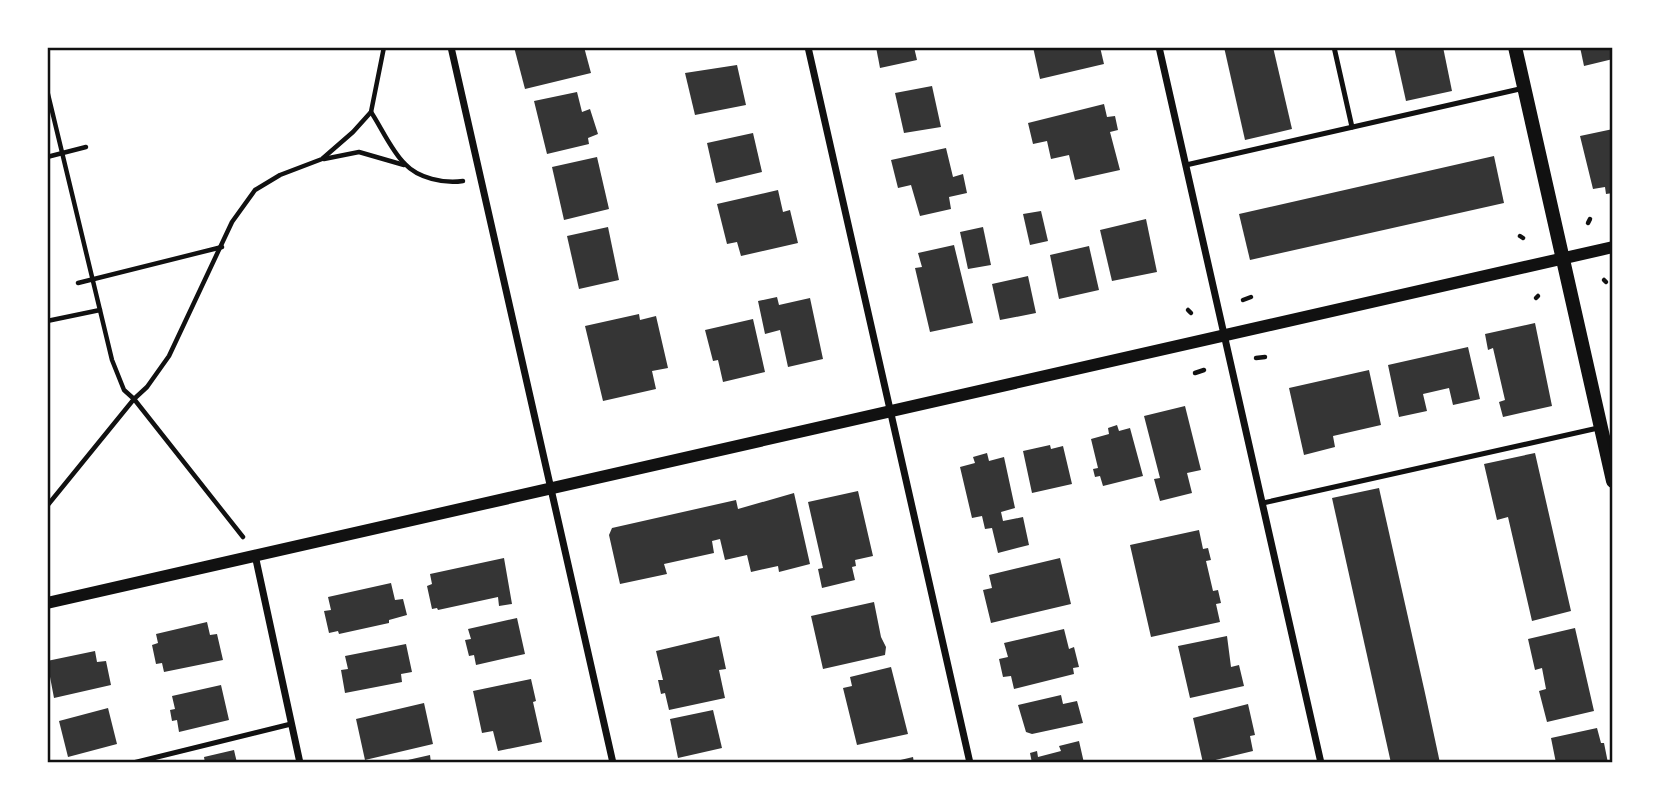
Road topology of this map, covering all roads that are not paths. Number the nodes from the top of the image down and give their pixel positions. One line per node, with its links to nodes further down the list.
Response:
1 (451, 47): 15 (street)
2 (808, 47): 12 (street)
3 (1159, 47): 8 (street)
4 (1334, 47): 7 (lane)
5 (1515, 47): 6 (main road)
6 (1524, 88): 7 (lane); 10 (main road)
7 (1352, 128): 8 (lane)
8 (1186, 165): 11 (street)
9 (1613, 247): 10 (street)
10 (1563, 258): 11 (street); 13 (main road)
11 (1224, 335): 12 (street); 16 (street)
12 (891, 411): 15 (street); 23 (street)
13 (1601, 427): 14 (main road); 16 (lane)
14 (1613, 481)
15 (550, 488): 17 (street); 22 (street)
16 (1263, 503): 24 (street)
17 (255, 555): 18 (street); 19 (street)
18 (47, 603)
19 (291, 724): 20 (lane); 21 (street)
20 (133, 763)
21 (300, 763)
22 (613, 763)
23 (970, 763)
24 (1321, 763)

